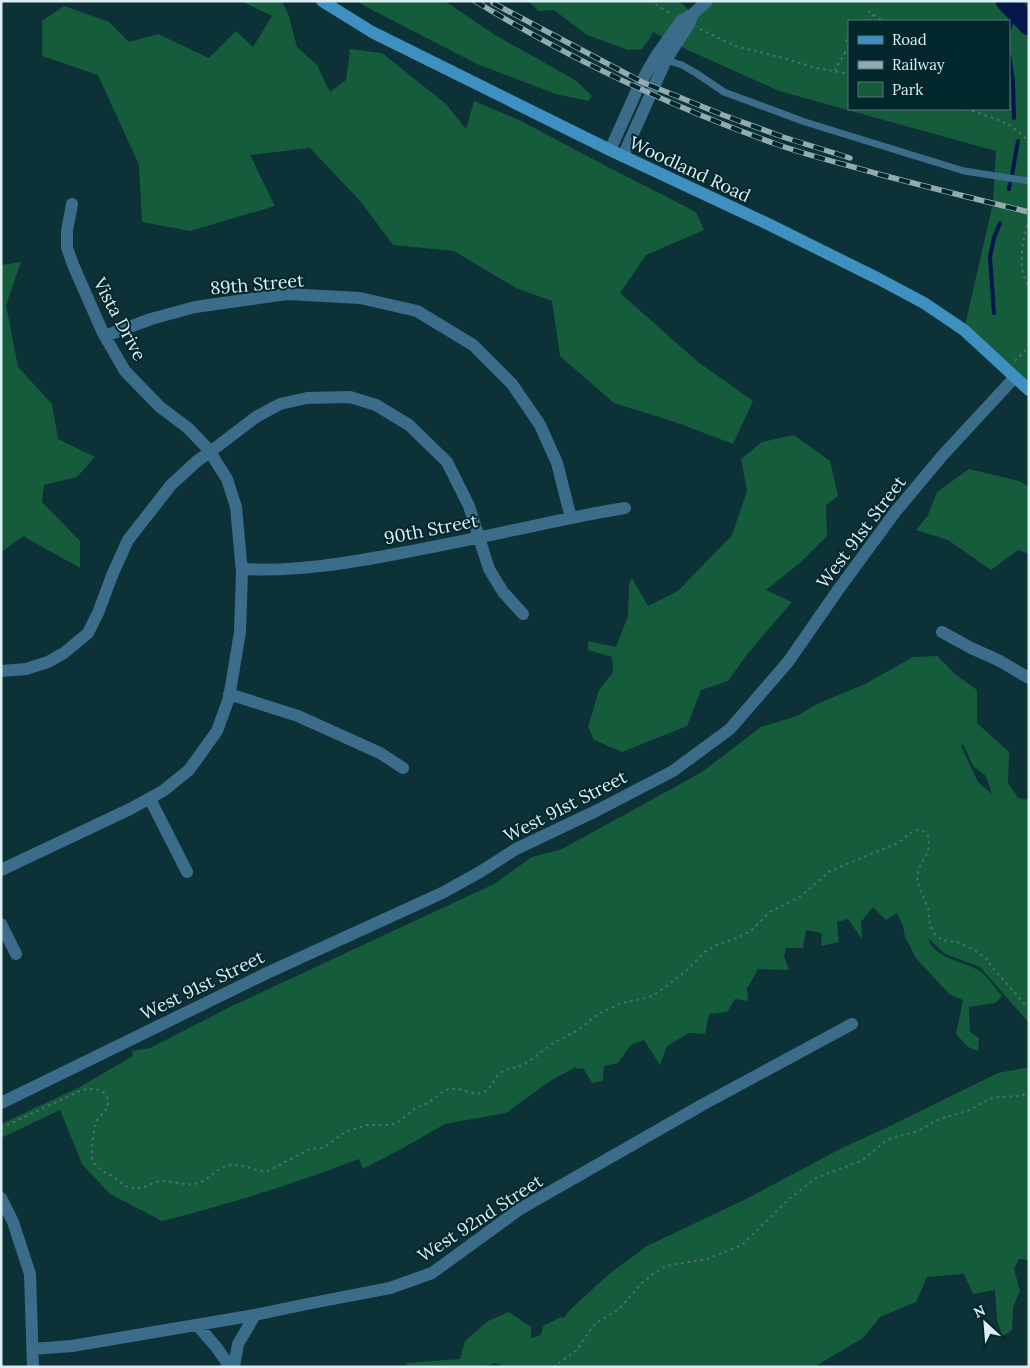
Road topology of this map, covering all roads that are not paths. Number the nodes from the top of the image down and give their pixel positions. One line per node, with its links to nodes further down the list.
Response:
1 (322, 1): 5 (main road, Woodland Road)
2 (707, 1): 3 (street)
3 (688, 20): 4 (street); 5 (street)
4 (666, 60): 6 (street); 7 (lane)
5 (610, 150): 6 (main road, Woodland Road)
6 (623, 156): 10 (main road, Woodland Road)
7 (1029, 181)
8 (72, 204): 9 (street, Vista Drive)
9 (105, 336): 12 (street, Vista Drive); 14 (street, 89th Street)
10 (1015, 377): 11 (main road, Woodland Road); 29 (street, West 91st Street)
11 (1029, 390)
12 (209, 451): 15 (street); 16 (street, Vista Drive); 19 (street)
13 (625, 508): 14 (street, 90th Street)
14 (571, 518): 15 (street, 90th Street)
15 (479, 538): 16 (street, 90th Street); 17 (street)
16 (242, 569): 21 (street, Vista Drive)
17 (523, 614)
18 (942, 632): 20 (street)
19 (1, 671)
20 (1029, 678)
21 (229, 694): 22 (street); 23 (street, Vista Drive)
22 (403, 768)
23 (150, 799): 24 (street, Vista Drive); 25 (street)
24 (1, 870)
25 (187, 872)
26 (1, 924): 27 (street)
27 (16, 954)
28 (852, 1024): 31 (street, West 92nd Street)
29 (1, 1102)
30 (1, 1198): 33 (street)
31 (255, 1315): 32 (street, West 92nd Street); 36 (street)
32 (198, 1326): 33 (street, West 92nd Street); 35 (street)
33 (33, 1349): 34 (street)
34 (33, 1367)
35 (230, 1367)
36 (234, 1367)

